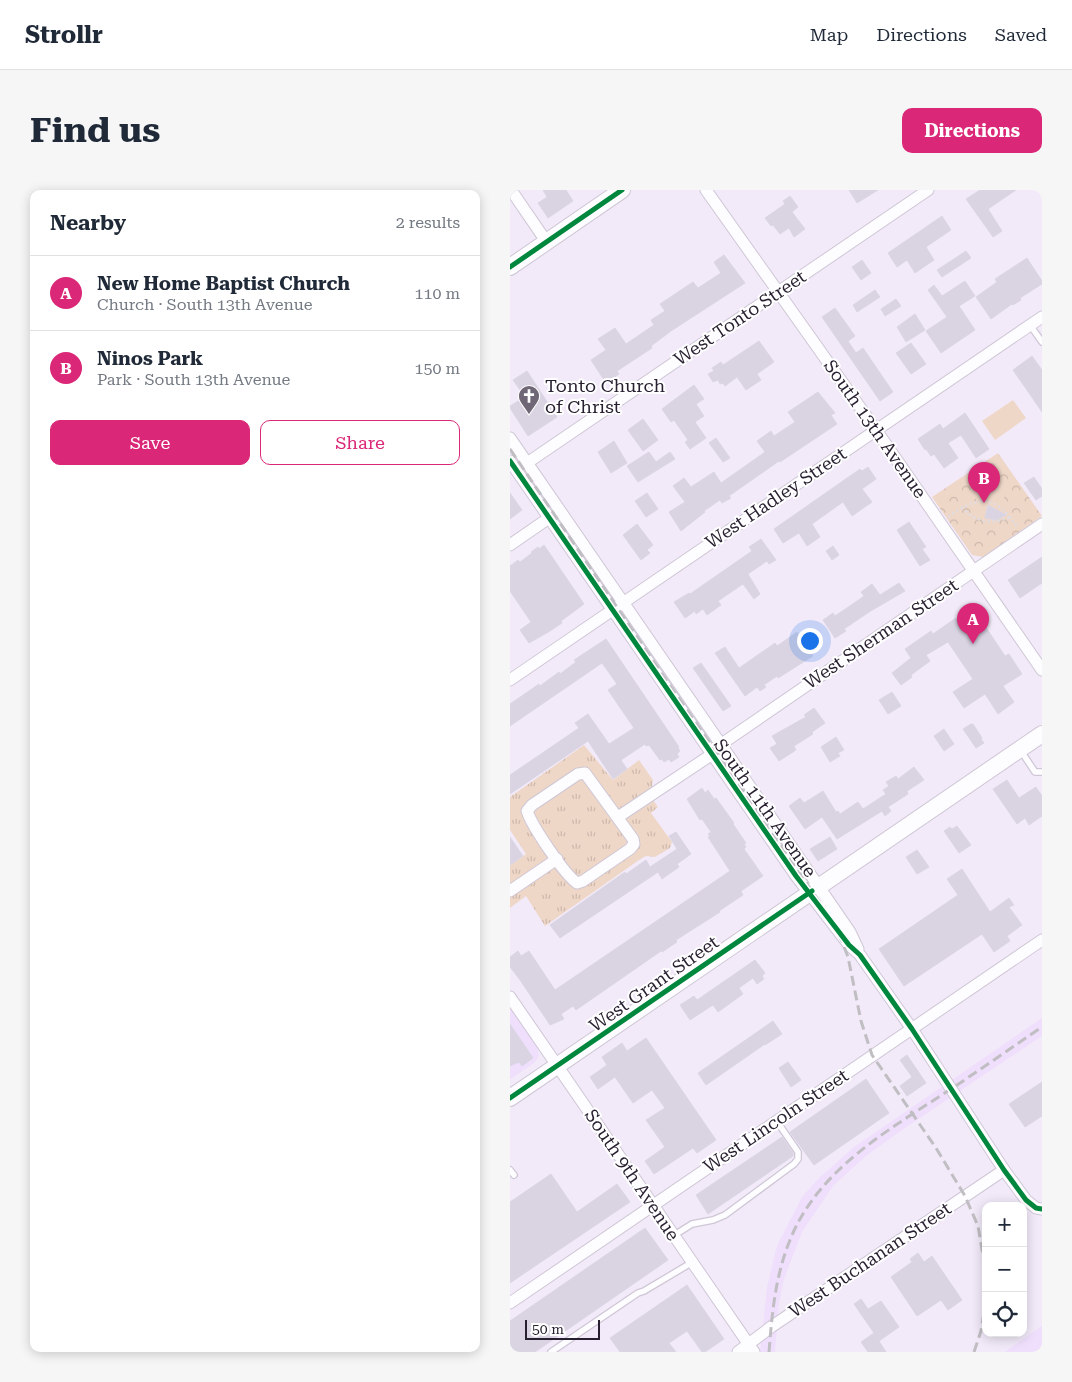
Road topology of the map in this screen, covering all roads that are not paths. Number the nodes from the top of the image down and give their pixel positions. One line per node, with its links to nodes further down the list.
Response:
1 (511, 190): 5 (street)
2 (622, 190): 5 (main road)
3 (706, 190): 7 (street, South 13th Avenue)
4 (928, 190): 7 (street, West Tonto Street)
5 (546, 241): 6 (main road)
6 (510, 266)
7 (778, 292): 11 (street, South 13th Avenue); 14 (street, West Tonto Street)
8 (1042, 317): 9 (street, West Hadley Street)
9 (1030, 325): 10 (lane); 11 (street, West Hadley Street)
10 (1042, 342)
11 (876, 430): 18 (street, South 13th Avenue); 19 (street, West Hadley Street)
12 (510, 438): 14 (street, South 11th Avenue)
13 (510, 461): 15 (street, South 11th Avenue)
14 (527, 463): 19 (street, South 11th Avenue)
15 (550, 518): 17 (street); 19 (street, South 11th Avenue)
16 (1042, 524): 18 (street, West Sherman Street)
17 (510, 545)
18 (974, 571): 20 (street, South 13th Avenue); 23 (street, West Sherman Street)
19 (618, 606): 21 (street, West Hadley Street); 23 (street, South 11th Avenue); 25 (street, South 11th Avenue)
20 (1042, 670)
21 (510, 680)
22 (1042, 734): 24 (main road, West Grant Street)
23 (720, 744): 29 (street, South 11th Avenue)
24 (1019, 749): 26 (lane); 29 (main road, West Grant Street)
25 (711, 755): 27 (street); 29 (street, South 11th Avenue)
26 (1042, 772)
27 (618, 817): 28 (street); 28 (street)
28 (557, 859): 30 (street)
29 (813, 890): 33 (street, South 11th Avenue); 34 (main road, West Grant Street)
30 (510, 891)
31 (1042, 940): 33 (street, West Lincoln Street)
32 (510, 997): 34 (street, South 9th Avenue)
33 (912, 1029): 36 (street, West Lincoln Street); 37 (street, South 11th Avenue)
34 (558, 1066): 35 (main road, West Grant Street); 38 (street, South 9th Avenue)
35 (510, 1098)
36 (776, 1120): 38 (street, West Lincoln Street); 40 (lane)
37 (1004, 1170): 39 (street, South 11th Avenue); 43 (street, West Buchanan Street)
38 (654, 1205): 40 (street, South 9th Avenue); 42 (street, West Lincoln Street)
39 (1042, 1209)
40 (673, 1236): 41 (street, South 9th Avenue)
41 (691, 1262): 43 (street, South 9th Avenue); 44 (lane)
42 (510, 1303)
43 (751, 1348): 45 (street, West Buchanan Street)
44 (551, 1352)
45 (738, 1352)

